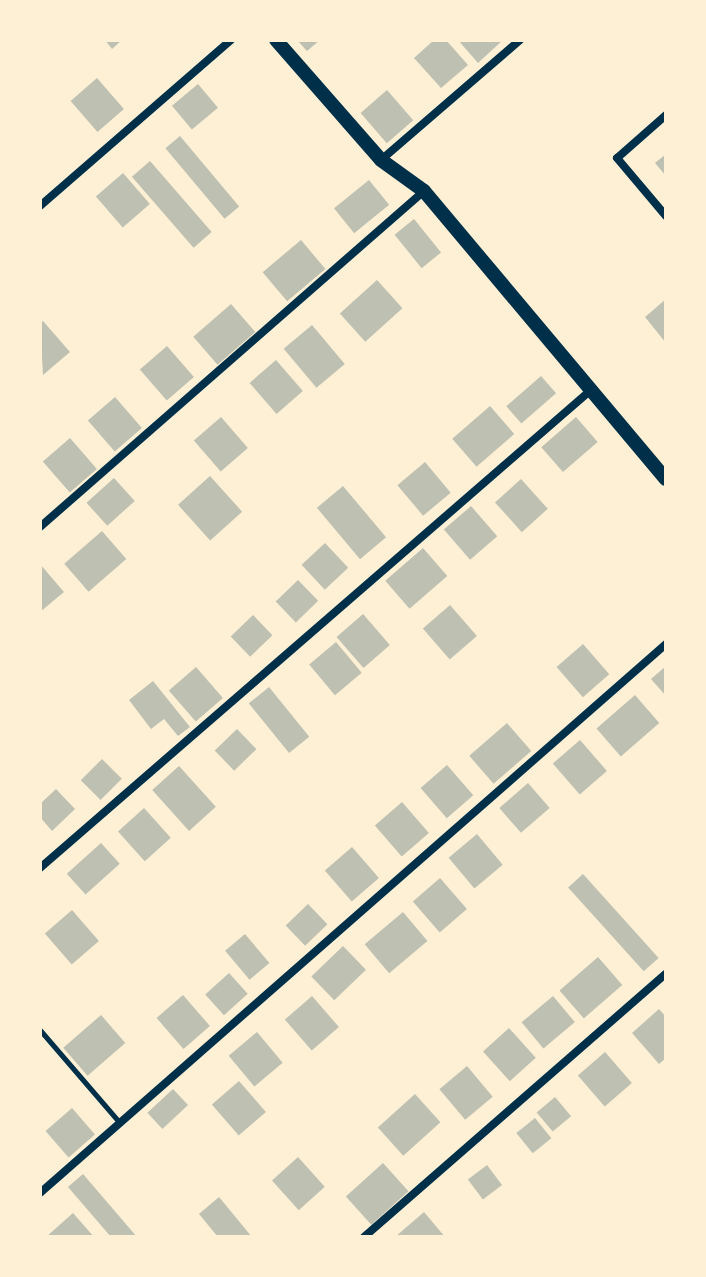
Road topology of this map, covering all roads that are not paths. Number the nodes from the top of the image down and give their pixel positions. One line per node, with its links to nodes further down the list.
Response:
1 (231, 40): 7 (street)
2 (276, 40): 5 (street)
3 (520, 40): 5 (street)
4 (666, 115): 8 (street)
5 (381, 160): 6 (street)
6 (424, 191): 9 (street); 11 (street)
7 (40, 206)
8 (666, 216)
9 (591, 390): 10 (street); 13 (street)
10 (666, 479)
11 (40, 527)
12 (666, 644): 16 (street)
13 (40, 868)
14 (666, 974): 18 (street)
15 (40, 1030): 16 (lane)
16 (120, 1123): 17 (street)
17 (40, 1193)
18 (364, 1237)

